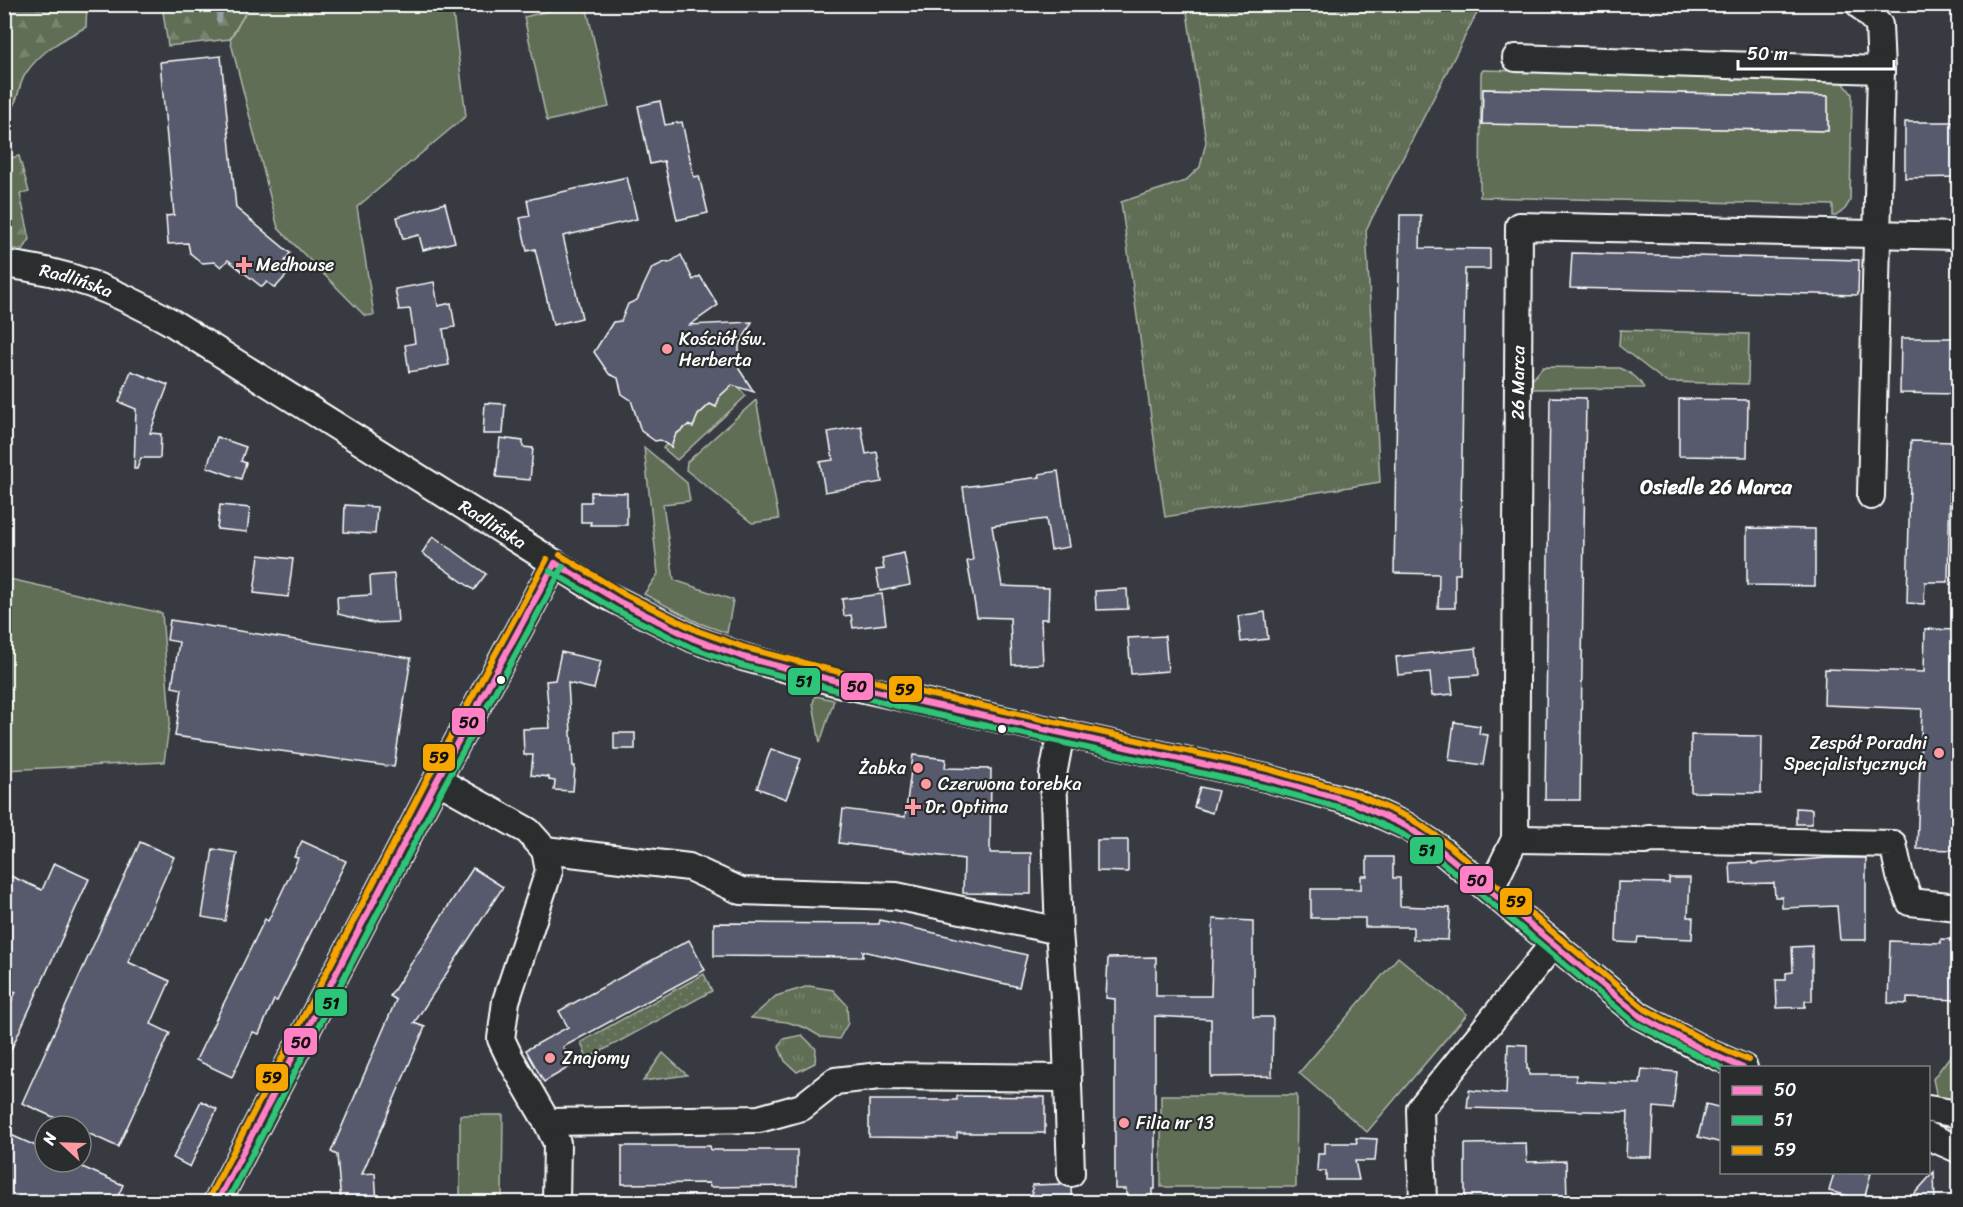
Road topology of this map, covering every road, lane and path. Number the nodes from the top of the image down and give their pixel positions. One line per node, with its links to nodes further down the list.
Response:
1 (1859, 4): 3 (street)
2 (1516, 58): 3 (street)
3 (1881, 70): 4 (street)
4 (1876, 234): 5 (street, 26 Marca); 7 (street); 11 (street, 26 Marca)
5 (1959, 236)
6 (4, 264): 8 (street, Radlińska)
7 (1871, 496)
8 (555, 563): 9 (street, Radlińska); 10 (street)
9 (1061, 732): 13 (street, Radlińska); 15 (street)
10 (436, 780): 12 (street); 25 (street)
11 (1515, 839): 13 (street, 26 Marca); 14 (street)
12 (546, 850): 15 (street); 21 (street)
13 (1490, 890): 16 (street, Radlińska)
14 (1959, 907)
15 (1059, 932): 18 (street)
16 (1554, 943): 17 (street, Radlińska); 27 (street)
17 (1739, 1066)
18 (1067, 1077): 21 (street); 24 (street)
19 (1930, 1109): 20 (street)
20 (1959, 1114)
21 (552, 1132): 26 (street)
22 (1930, 1137): 23 (street)
23 (1959, 1149)
24 (1071, 1173)
25 (217, 1203)
26 (556, 1203)
27 (1423, 1203)

